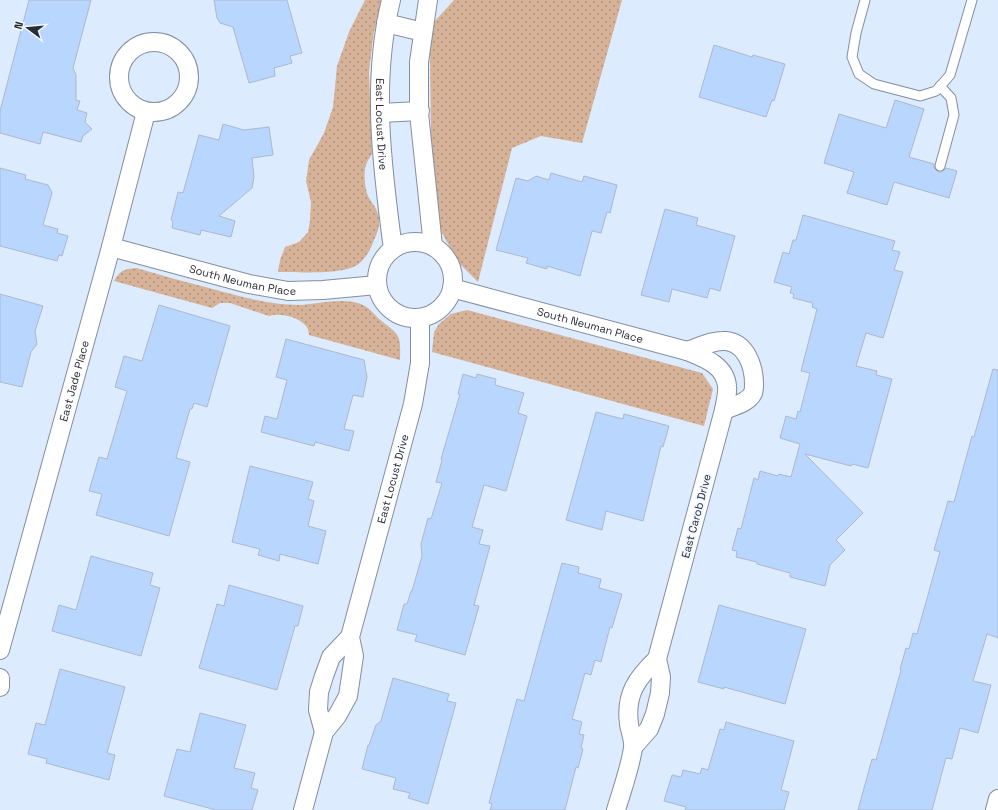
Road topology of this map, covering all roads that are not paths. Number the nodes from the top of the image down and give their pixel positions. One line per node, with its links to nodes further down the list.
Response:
1 (392, 0): 5 (street, East Locust Drive)
2 (428, 0): 6 (street)
3 (865, 0): 7 (lane)
4 (972, 0): 7 (lane)
5 (386, 23): 6 (street); 10 (street, East Locust Drive)
6 (423, 32): 8 (street)
7 (940, 86): 11 (lane)
8 (420, 111): 10 (street); 12 (street)
9 (146, 112): 13 (street, East Jade Place)
10 (380, 113): 14 (street, East Locust Drive)
11 (940, 166)
12 (433, 246): 14 (street); 16 (street)
13 (111, 247): 15 (street, South Neuman Place); 22 (street, East Jade Place)
14 (393, 249): 15 (street)
15 (377, 285): 17 (street)
16 (452, 288): 17 (street); 18 (street, South Neuman Place)
17 (420, 318): 21 (street, East Locust Drive)
18 (687, 351): 19 (street, South Neuman Place); 20 (street)
19 (723, 373): 20 (street, East Carob Drive)
20 (724, 410): 23 (street, East Carob Drive)
21 (350, 637): 26 (street, East Locust Drive); 26 (street, East Locust Drive)
22 (0, 650)
23 (657, 659): 27 (street, East Carob Drive); 27 (street, East Carob Drive)
24 (0, 678): 25 (street)
25 (0, 688)
26 (324, 732): 29 (street, East Locust Drive)
27 (634, 746): 30 (street, East Carob Drive)
28 (998, 799): 31 (street)
29 (303, 810)
30 (616, 810)
31 (995, 810)

